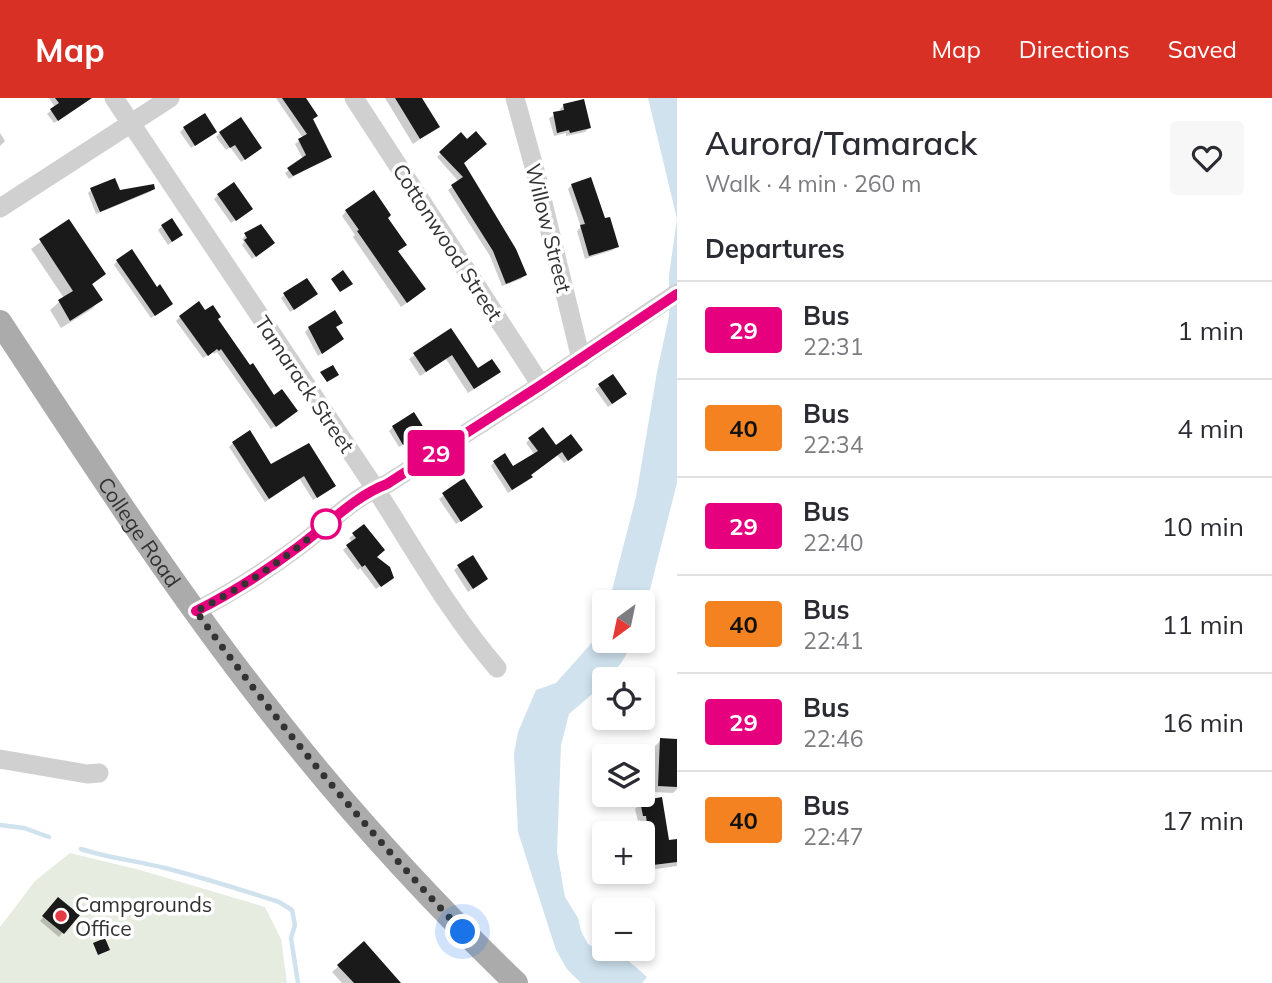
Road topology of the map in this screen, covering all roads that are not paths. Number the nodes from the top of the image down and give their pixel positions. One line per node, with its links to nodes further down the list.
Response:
1 (114, 98): 5 (street, Tamarack Street)
2 (170, 98): 5 (street)
3 (354, 98): 10 (street, Cottonwood Street)
4 (515, 98): 9 (street, Willow Street)
5 (130, 122): 6 (street); 11 (street, Tamarack Street)
6 (0, 208)
7 (669, 299): 9 (street)
8 (0, 323): 12 (main road, College Road)
9 (581, 359): 10 (street)
10 (541, 385): 11 (street)
11 (375, 489): 12 (street); 13 (street, Tamarack Street)
12 (196, 611): 16 (main road, College Road)
13 (497, 668)
14 (0, 759): 15 (street)
15 (99, 773)
16 (516, 983)

